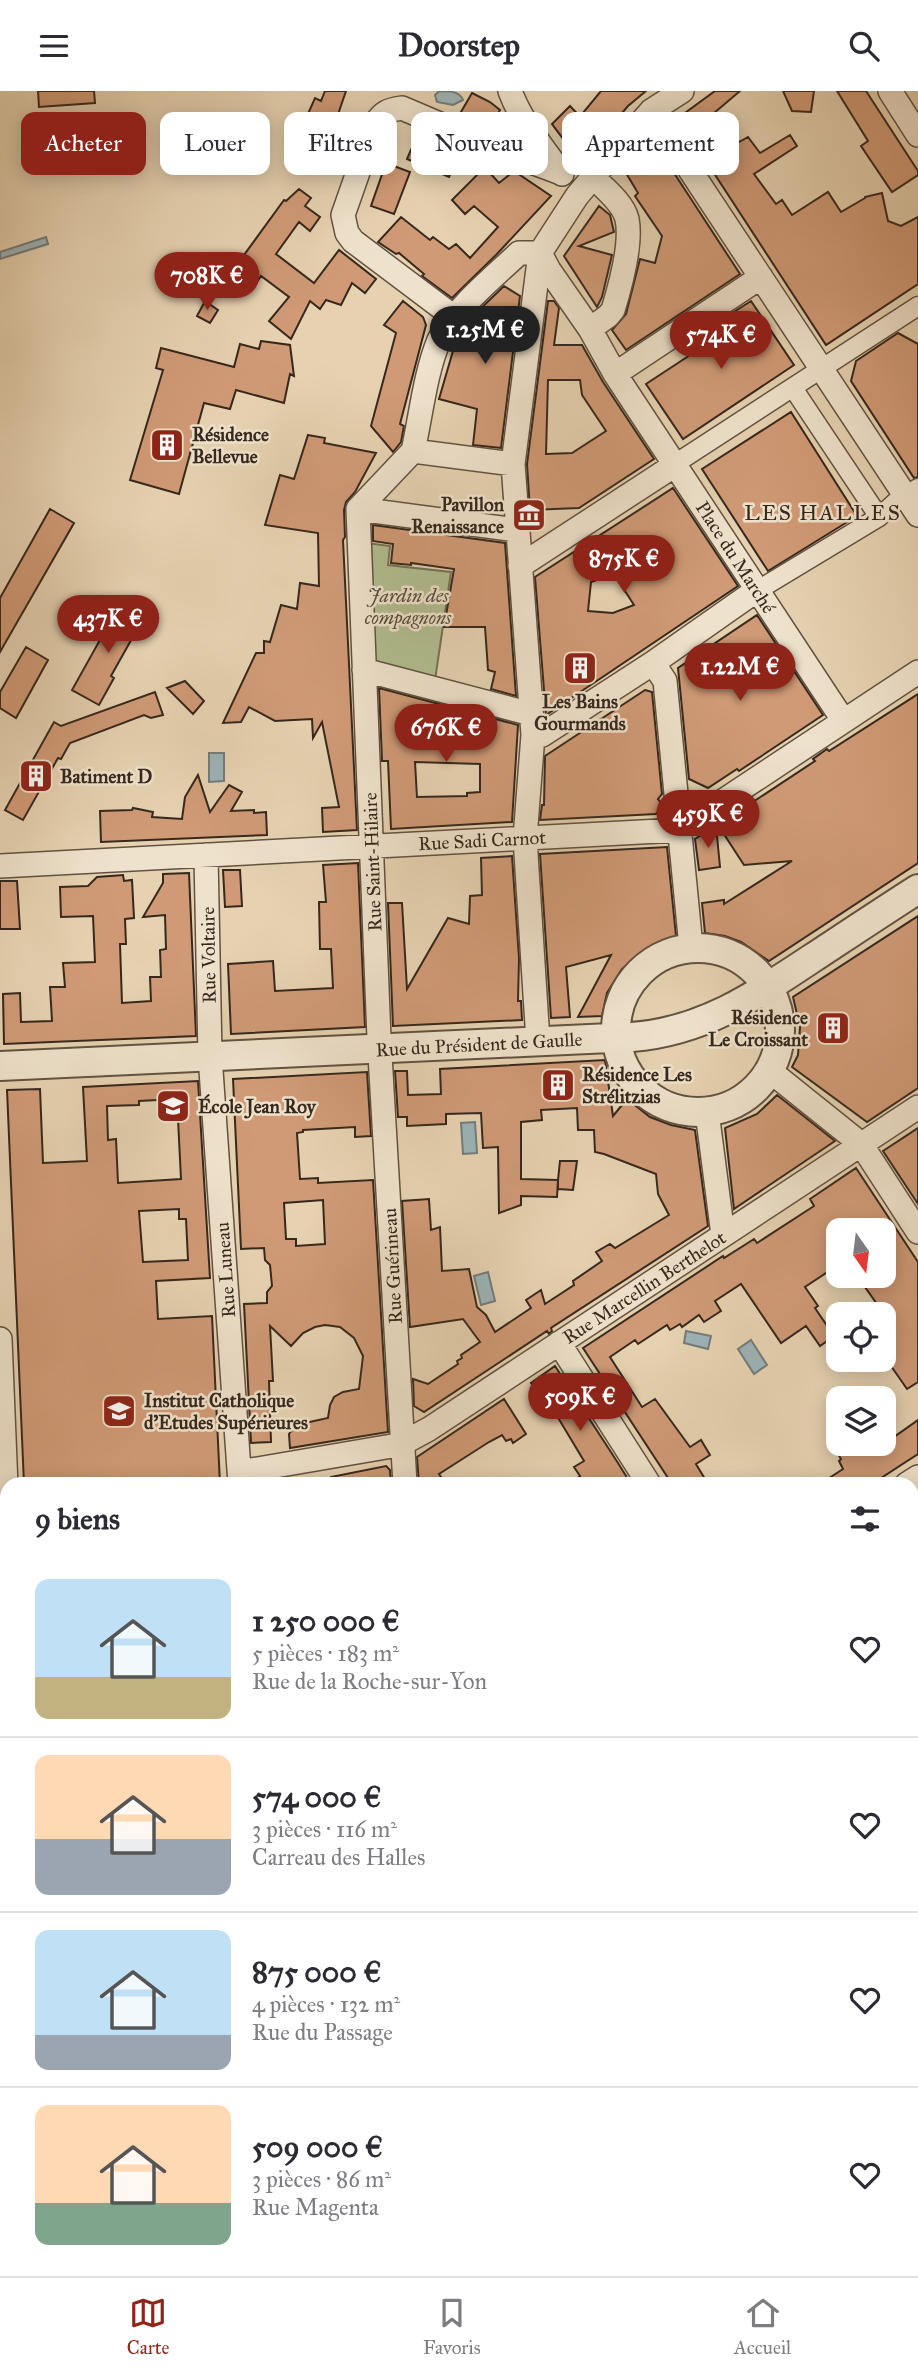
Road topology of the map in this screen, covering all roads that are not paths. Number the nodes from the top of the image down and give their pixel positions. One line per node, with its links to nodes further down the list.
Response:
1 (510, 91): 6 (street)
2 (682, 91): 4 (street)
3 (890, 91): 7 (street)
4 (651, 111): 11 (street); 14 (street)
5 (411, 112): 16 (street)
6 (520, 112)
7 (918, 135)
8 (548, 155): 10 (street)
9 (548, 168): 10 (street)
10 (561, 173): 12 (street)
11 (593, 177): 12 (street); 17 (street)
12 (577, 196): 13 (street)
13 (540, 253): 16 (street); 17 (street, Place du Marché); 23 (street)
14 (761, 278): 18 (street); 19 (street)
15 (918, 306): 18 (street)
16 (454, 317): 21 (street)
17 (590, 328): 19 (street, Place du Marché)
18 (822, 369): 20 (street); 24 (street)
19 (615, 374): 22 (street, Place du Marché)
20 (793, 388): 22 (street); 26 (street)
21 (413, 451): 23 (street); 25 (street)
22 (679, 462): 28 (street); 29 (street, Place du Marché)
23 (513, 464): 27 (street)
24 (914, 499): 26 (street)
25 (358, 509): 27 (street); 31 (street, Rue Saint-Hilaire)
26 (879, 517): 29 (street)
27 (517, 530): 28 (street)
28 (520, 566): 34 (street)
29 (763, 587): 30 (street); 33 (street, Place du Marché)
30 (653, 663): 34 (street); 35 (street)
31 (364, 670): 34 (street); 37 (street, Rue Saint-Hilaire)
32 (917, 676): 33 (street)
33 (843, 720): 35 (street)
34 (532, 725): 36 (street)
35 (679, 829): 36 (street, Rue Sadi Carnot); 41 (street)
36 (525, 838): 37 (street, Rue Sadi Carnot); 44 (street)
37 (371, 846): 38 (street, Rue Sadi Carnot); 45 (street, Rue Saint-Hilaire)
38 (206, 855): 39 (street, Rue Sadi Carnot); 46 (street, Rue Voltaire)
39 (0, 866)
40 (918, 889): 42 (street, Rue du Président de Gaulle)
41 (691, 947): 42 (street); 43 (street)
42 (769, 987): 43 (street, Rue du Président de Gaulle); 48 (street)
43 (616, 1037): 44 (street, Rue du Président de Gaulle); 50 (street)
44 (538, 1041): 45 (street, Rue du Président de Gaulle)
45 (379, 1048): 46 (street, Rue du Président de Gaulle); 56 (street, Rue Guérineau)
46 (210, 1056): 47 (street, Rue du Président de Gaulle); 58 (street, Rue Luneau)
47 (0, 1066)
48 (770, 1072): 50 (street); 51 (street)
49 (918, 1107): 51 (street, Rue Marcellin Berthelot)
50 (707, 1112): 53 (street)
51 (861, 1144): 52 (street); 53 (street, Rue Marcellin Berthelot)
52 (918, 1231)
53 (723, 1235): 55 (street, Rue Marcellin Berthelot)
54 (0, 1339): 57 (street)
55 (559, 1343): 56 (street, Rue Marcellin Berthelot); 61 (street)
56 (403, 1443): 59 (street, Rue Marcellin Berthelot); 60 (street, Rue Guérineau)
57 (6, 1477)
58 (240, 1477)
59 (245, 1477)
60 (405, 1477)
61 (645, 1477)

